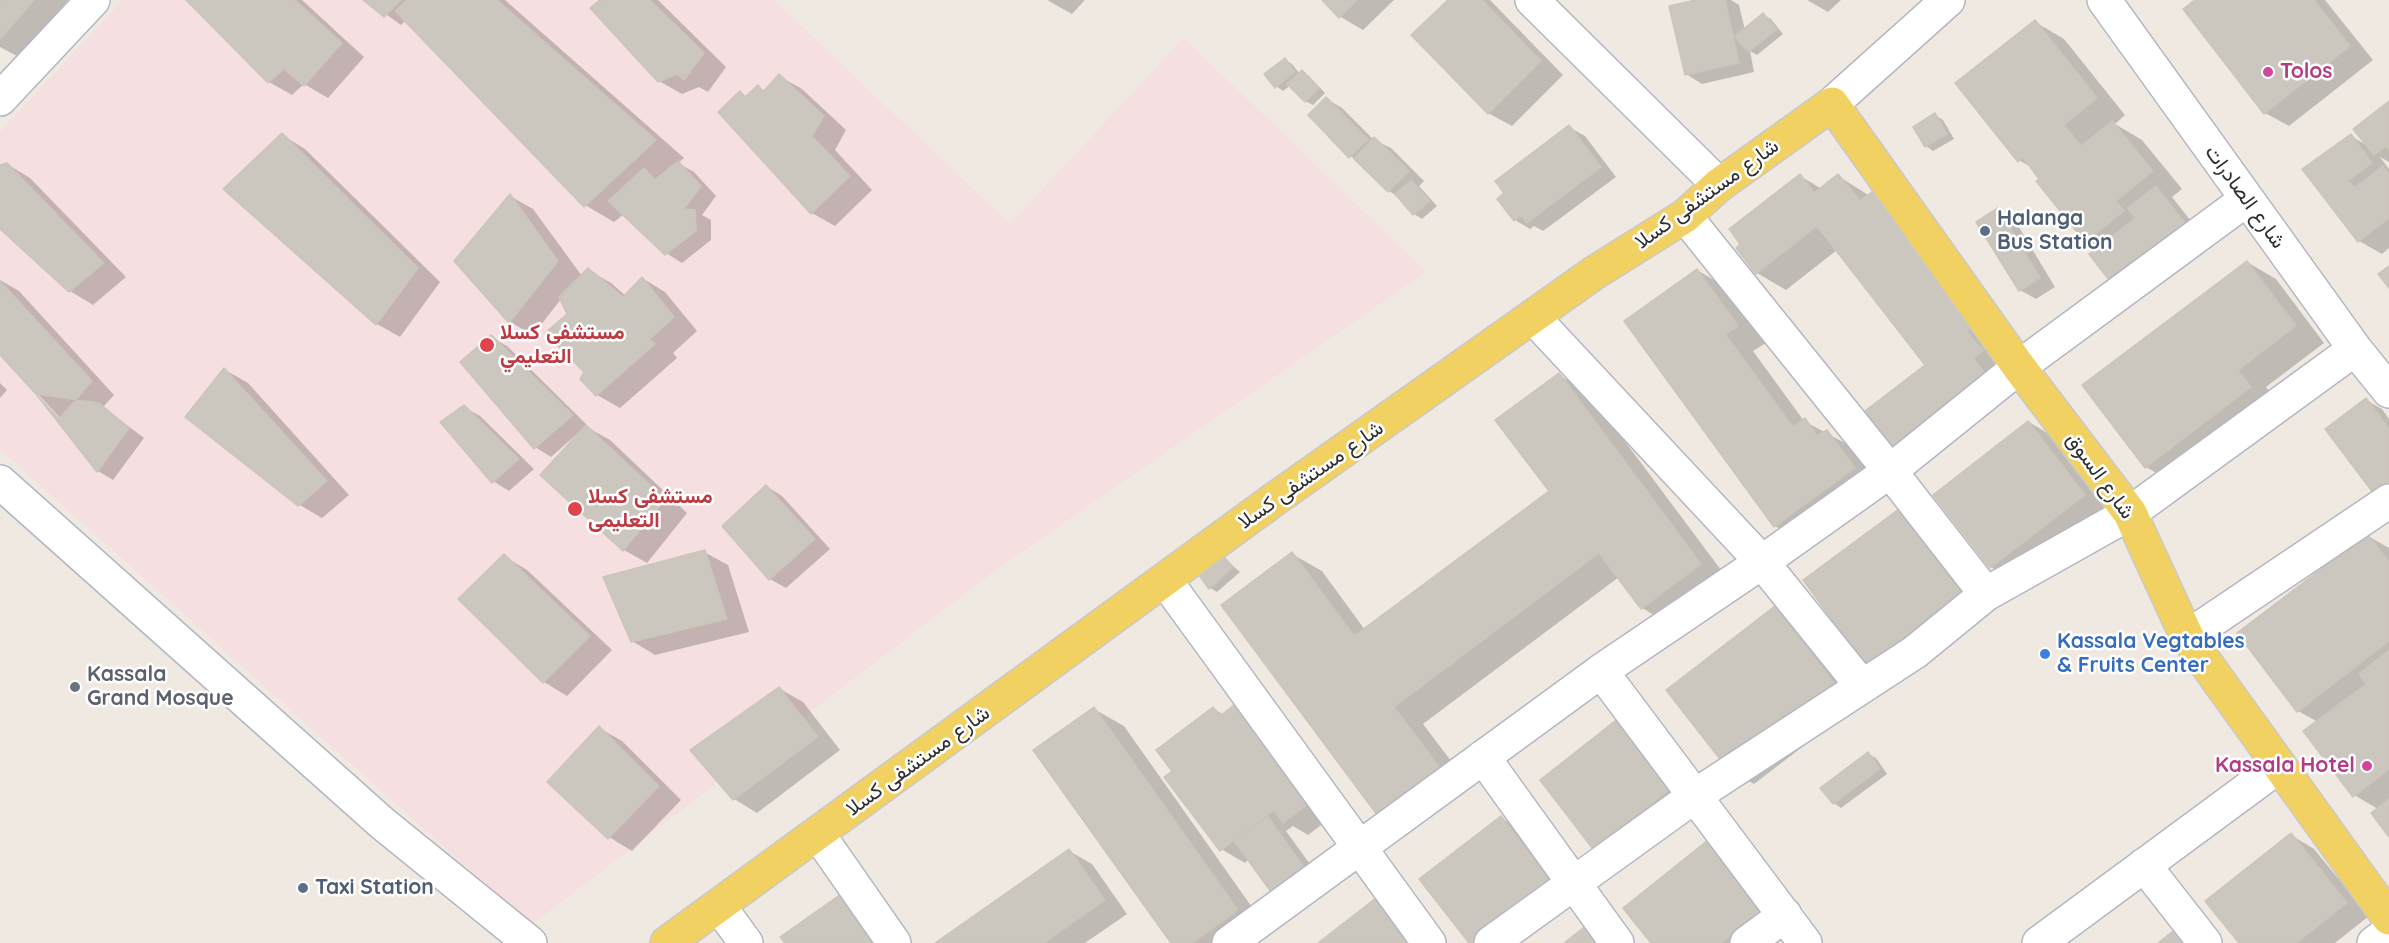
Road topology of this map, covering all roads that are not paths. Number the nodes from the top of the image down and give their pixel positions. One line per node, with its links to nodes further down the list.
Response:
1 (93, 0): 5 (street)
2 (1532, 0): 7 (street)
3 (1948, 0): 6 (street, شارع مستشفى كسلا)
4 (2104, 0): 8 (street, شارع الصادرات)
5 (0, 99)
6 (1832, 104): 7 (main road, شارع مستشفى كسلا); 12 (main road, شارع السوق)
7 (1719, 185): 9 (main road, شارع مستشفى كسلا)
8 (2247, 199): 11 (street, شارع الصادرات); 12 (street)
9 (1684, 216): 10 (main road, شارع مستشفى كسلا); 14 (street)
10 (1533, 317): 18 (street); 19 (main road, شارع مستشفى كسلا)
11 (2355, 349): 13 (street, شارع الصادرات); 17 (street)
12 (2019, 367): 14 (street); 17 (main road, شارع السوق)
13 (2389, 391)
14 (1890, 471): 18 (street); 20 (street)
15 (0, 482): 36 (street)
16 (2389, 501): 21 (street)
17 (2130, 513): 20 (street); 21 (main road, شارع السوق)
18 (1762, 562): 22 (street); 23 (street)
19 (1165, 580): 27 (main road, شارع مستشفى كسلا); 28 (street)
20 (1986, 594): 23 (street)
21 (2187, 637): 25 (main road, شارع السوق)
22 (1601, 670): 24 (street); 26 (street)
23 (1862, 686): 26 (street)
24 (1483, 757): 28 (street); 30 (street)
25 (2279, 766): 29 (street); 33 (main road, شارع السوق)
26 (1696, 795): 30 (street); 32 (street)
27 (819, 834): 31 (main road, شارع مستشفى كسلا); 39 (street)
28 (1360, 847): 35 (street); 40 (street)
29 (2144, 865): 45 (street); 46 (street)
30 (1573, 883): 41 (street); 42 (street)
31 (719, 906): 37 (main road, شارع مستشفى كسلا); 38 (street)
32 (1785, 915): 43 (street); 44 (street)
33 (2389, 918)
34 (2389, 932): 47 (street)
35 (1235, 941)
36 (530, 943)
37 (667, 943)
38 (746, 943)
39 (894, 943)
40 (1429, 943)
41 (1491, 943)
42 (1617, 943)
43 (1747, 943)
44 (1805, 943)
45 (2039, 943)
46 (2205, 943)
47 (2374, 943)

